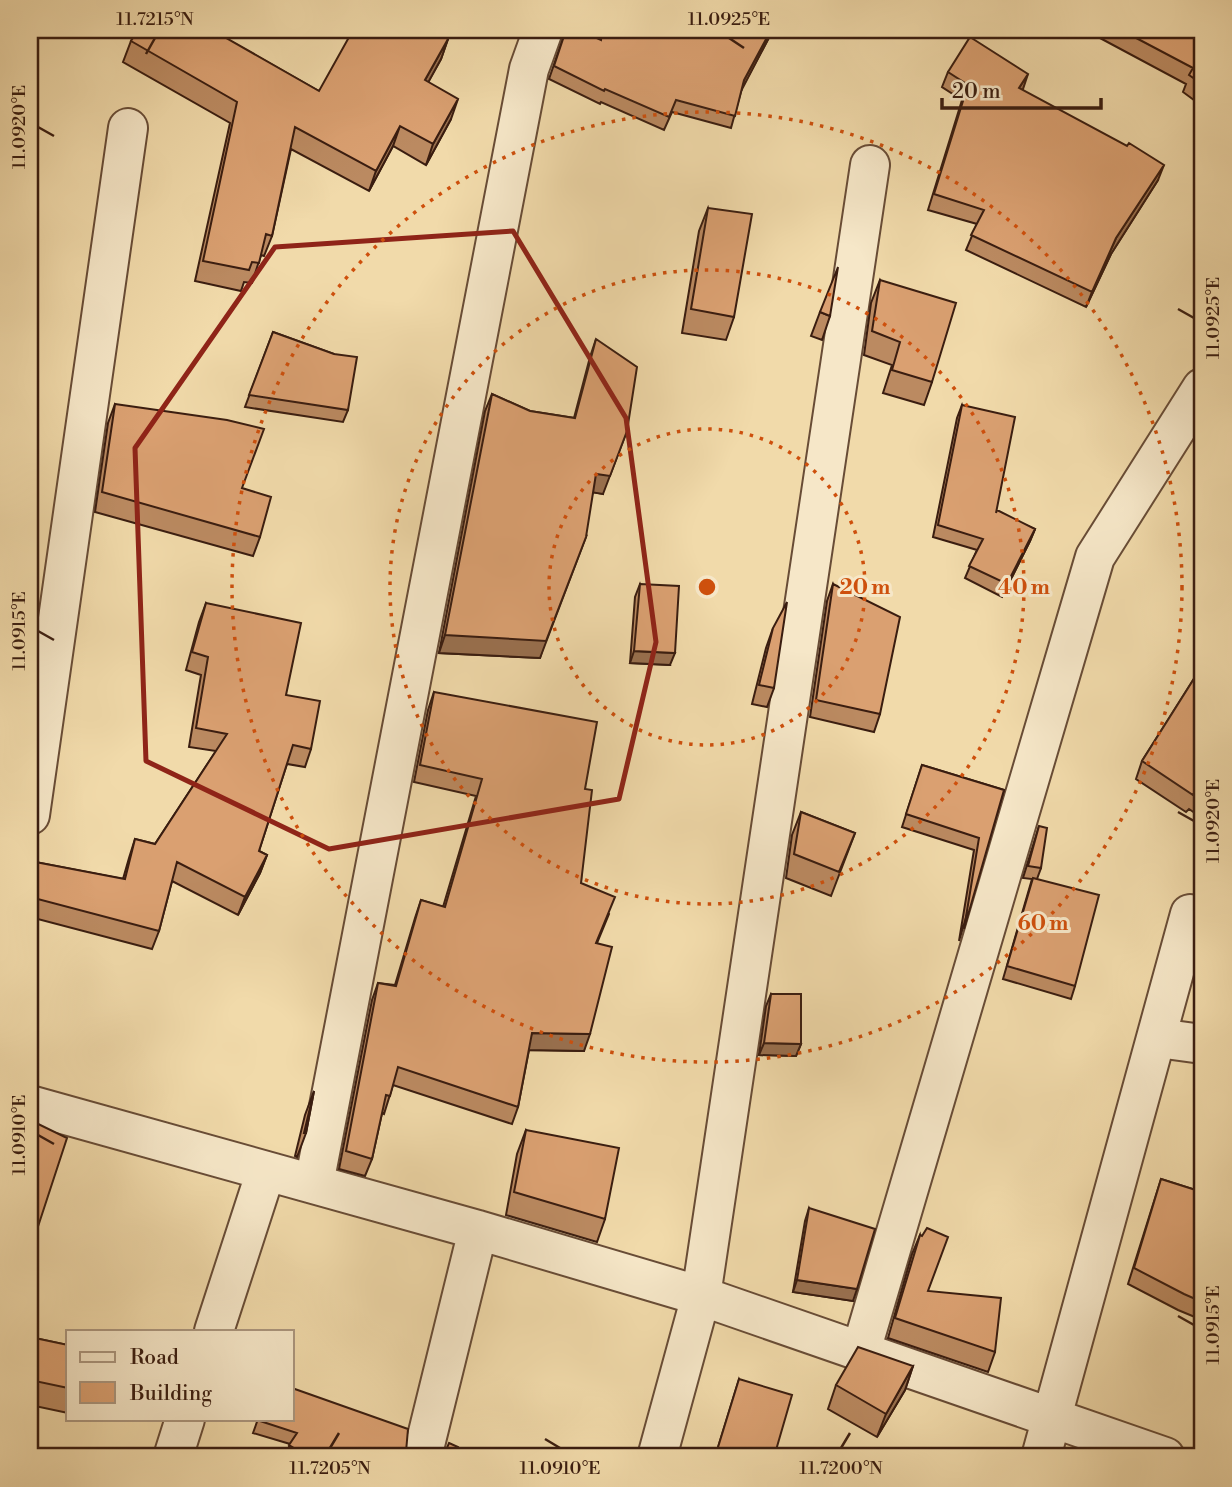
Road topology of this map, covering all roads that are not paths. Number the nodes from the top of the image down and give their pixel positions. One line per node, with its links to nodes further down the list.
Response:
1 (543, 30): 11 (street)
2 (128, 128): 5 (street)
3 (870, 165): 13 (street)
4 (1202, 388): 15 (street)
5 (30, 815)
6 (1191, 914): 7 (street)
7 (1158, 1038): 8 (street); 16 (street)
8 (1202, 1044)
9 (30, 1105): 10 (street)
10 (266, 1171): 11 (street); 14 (street)
11 (314, 1184): 12 (street)
12 (478, 1230): 13 (street); 19 (street)
13 (701, 1296): 15 (street); 20 (street)
14 (214, 1330)
15 (862, 1351): 16 (street)
16 (1053, 1419): 21 (street); 22 (street)
17 (185, 1420): 18 (street)
18 (173, 1457)
19 (422, 1457)
20 (657, 1457)
21 (1041, 1457)
22 (1165, 1457)

